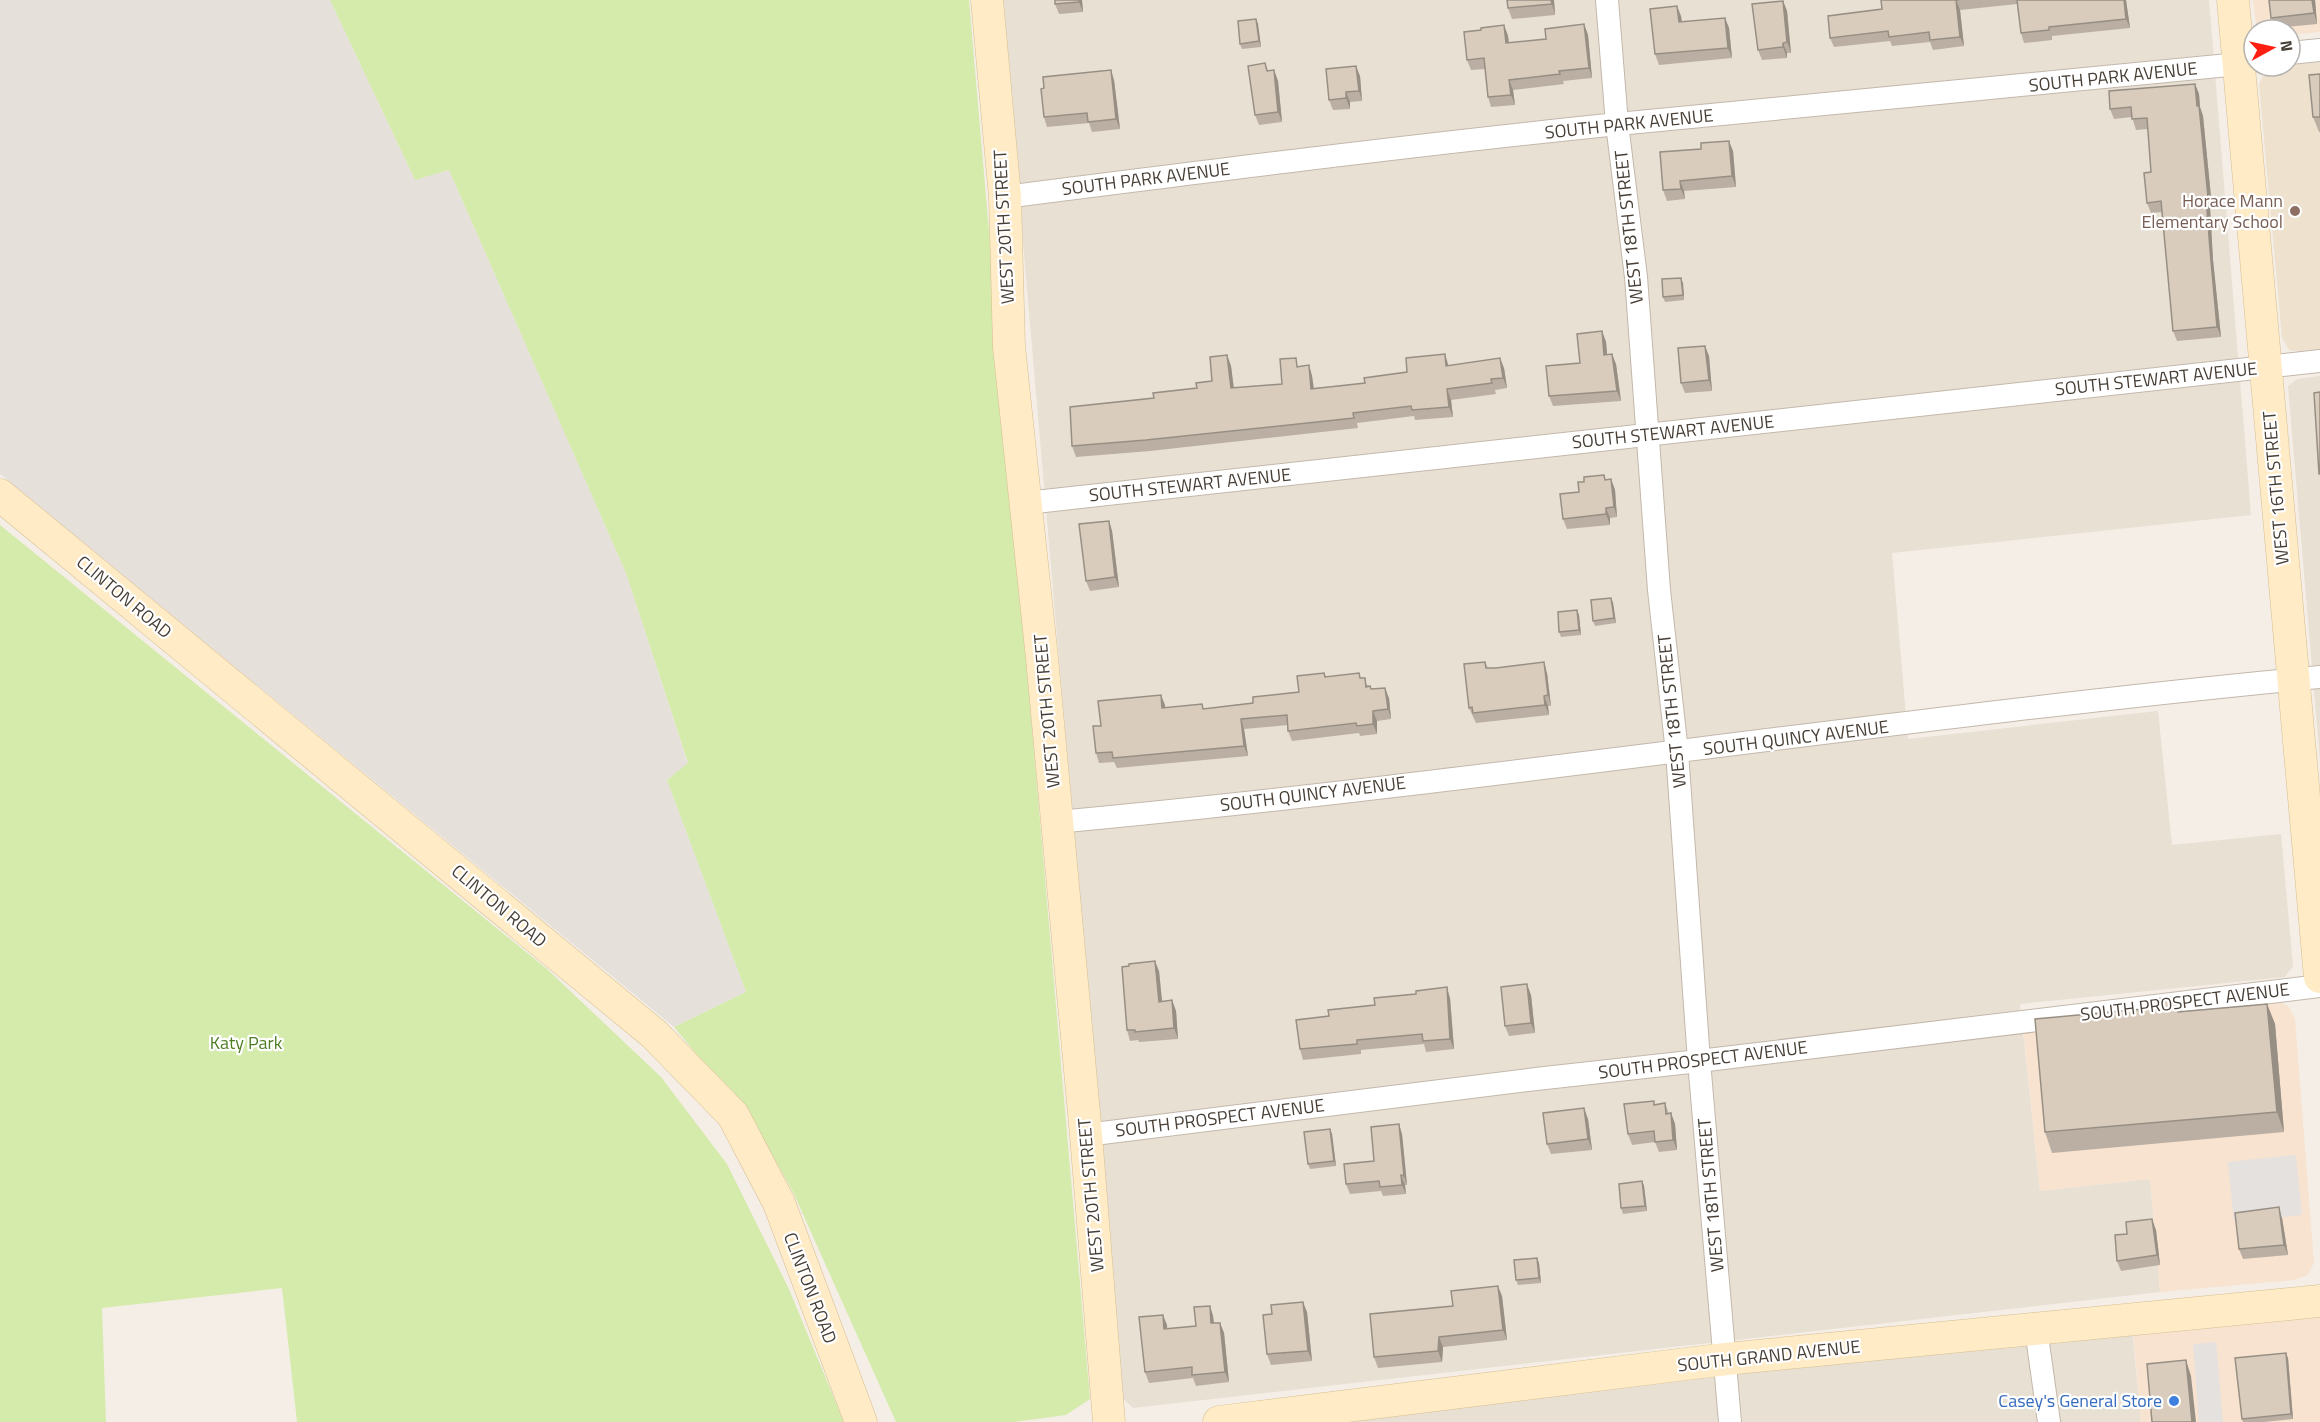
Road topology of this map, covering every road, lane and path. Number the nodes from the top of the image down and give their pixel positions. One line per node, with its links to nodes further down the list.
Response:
1 (987, 0): 10 (street, WEST 20TH STREET)
2 (1607, 0): 9 (street, WEST 18TH STREET)
3 (2234, 0): 4 (street, WEST 16TH STREET)
4 (2242, 39)
5 (2320, 50): 6 (street)
6 (2302, 52)
7 (2242, 63): 9 (street, SOUTH PARK AVENUE)
8 (2248, 78): 12 (street, WEST 16TH STREET)
9 (1617, 124): 10 (street, SOUTH PARK AVENUE); 13 (street, WEST 18TH STREET)
10 (1005, 197): 15 (street, WEST 20TH STREET)
11 (2320, 361): 12 (street, SOUTH STEWART AVENUE)
12 (2265, 367): 13 (street, SOUTH STEWART AVENUE); 16 (street, WEST 16TH STREET)
13 (1648, 435): 15 (street, SOUTH STEWART AVENUE); 17 (street, WEST 18TH STREET)
14 (0, 495): 26 (street, CLINTON ROAD)
15 (1026, 503): 18 (street, WEST 20TH STREET)
16 (2306, 679): 17 (street, SOUTH QUINCY AVENUE); 19 (street, WEST 16TH STREET)
17 (1677, 752): 18 (street, SOUTH QUINCY AVENUE); 21 (street, WEST 18TH STREET)
18 (1057, 822): 22 (street, WEST 20TH STREET)
19 (2320, 976)
20 (2320, 986): 21 (street, SOUTH PROSPECT AVENUE)
21 (1699, 1061): 22 (street, SOUTH PROSPECT AVENUE); 25 (street, WEST 18TH STREET)
22 (1086, 1135): 27 (street, WEST 20TH STREET)
23 (2320, 1301): 24 (street, SOUTH GRAND AVENUE)
24 (2036, 1329): 25 (street, SOUTH GRAND AVENUE); 30 (street)
25 (1726, 1359): 28 (street, SOUTH GRAND AVENUE); 29 (street, WEST 18TH STREET)
26 (861, 1422)
27 (1109, 1422)
28 (1219, 1422)
29 (1730, 1422)
30 (2049, 1422)

